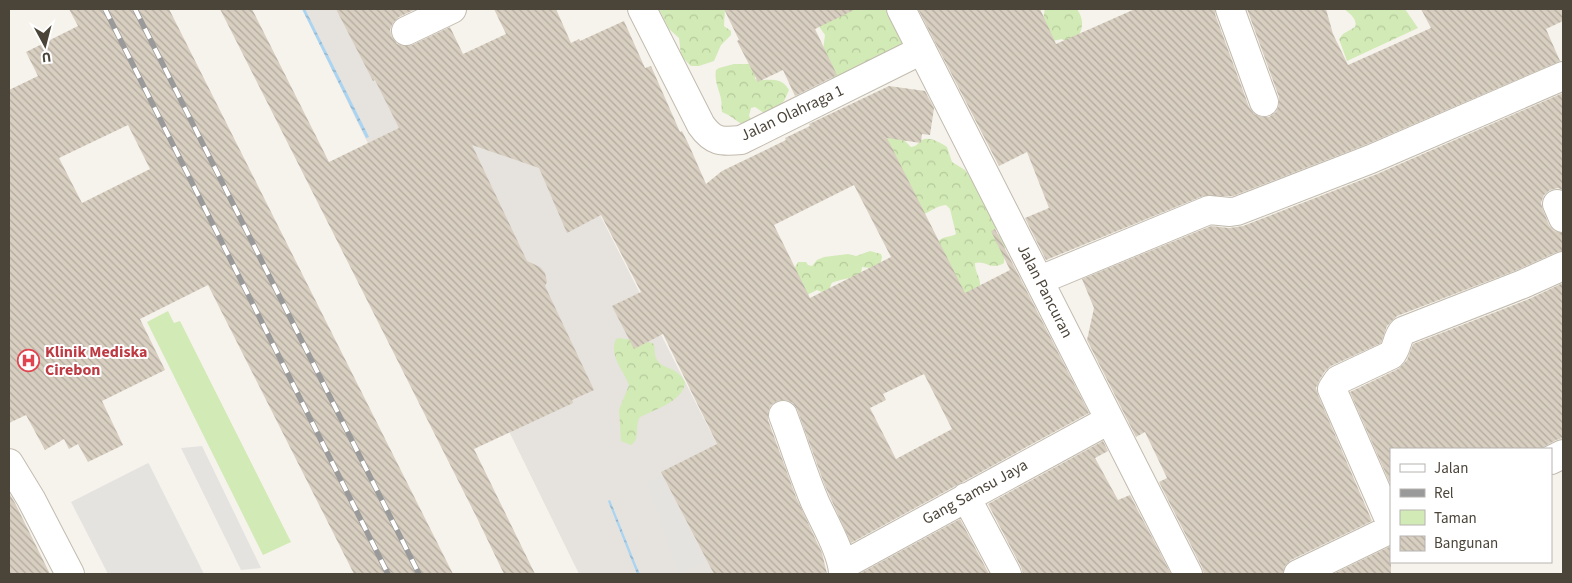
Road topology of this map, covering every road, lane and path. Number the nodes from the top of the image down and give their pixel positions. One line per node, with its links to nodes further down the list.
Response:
1 (452, 9): 5 (street)
2 (642, 9): 6 (street, Jalan Olahraga 1)
3 (902, 9): 6 (street, Jalan Pancuran)
4 (1230, 9): 8 (street)
5 (406, 31)
6 (922, 50): 10 (street, Jalan Pancuran)
7 (1563, 76): 10 (street)
8 (1264, 102)
9 (1563, 266): 15 (street)
10 (1040, 280): 12 (street, Jalan Pancuran)
11 (783, 415): 17 (street)
12 (1108, 420): 14 (street, Gang Samsu Jaya); 20 (street, Jalan Pancuran)
13 (9, 463): 18 (street)
14 (966, 497): 17 (street, Gang Samsu Jaya); 19 (street)
15 (1390, 522)
16 (1390, 529): 21 (street)
17 (843, 571)
18 (70, 574)
19 (1007, 574)
20 (1188, 574)
21 (1298, 574)

